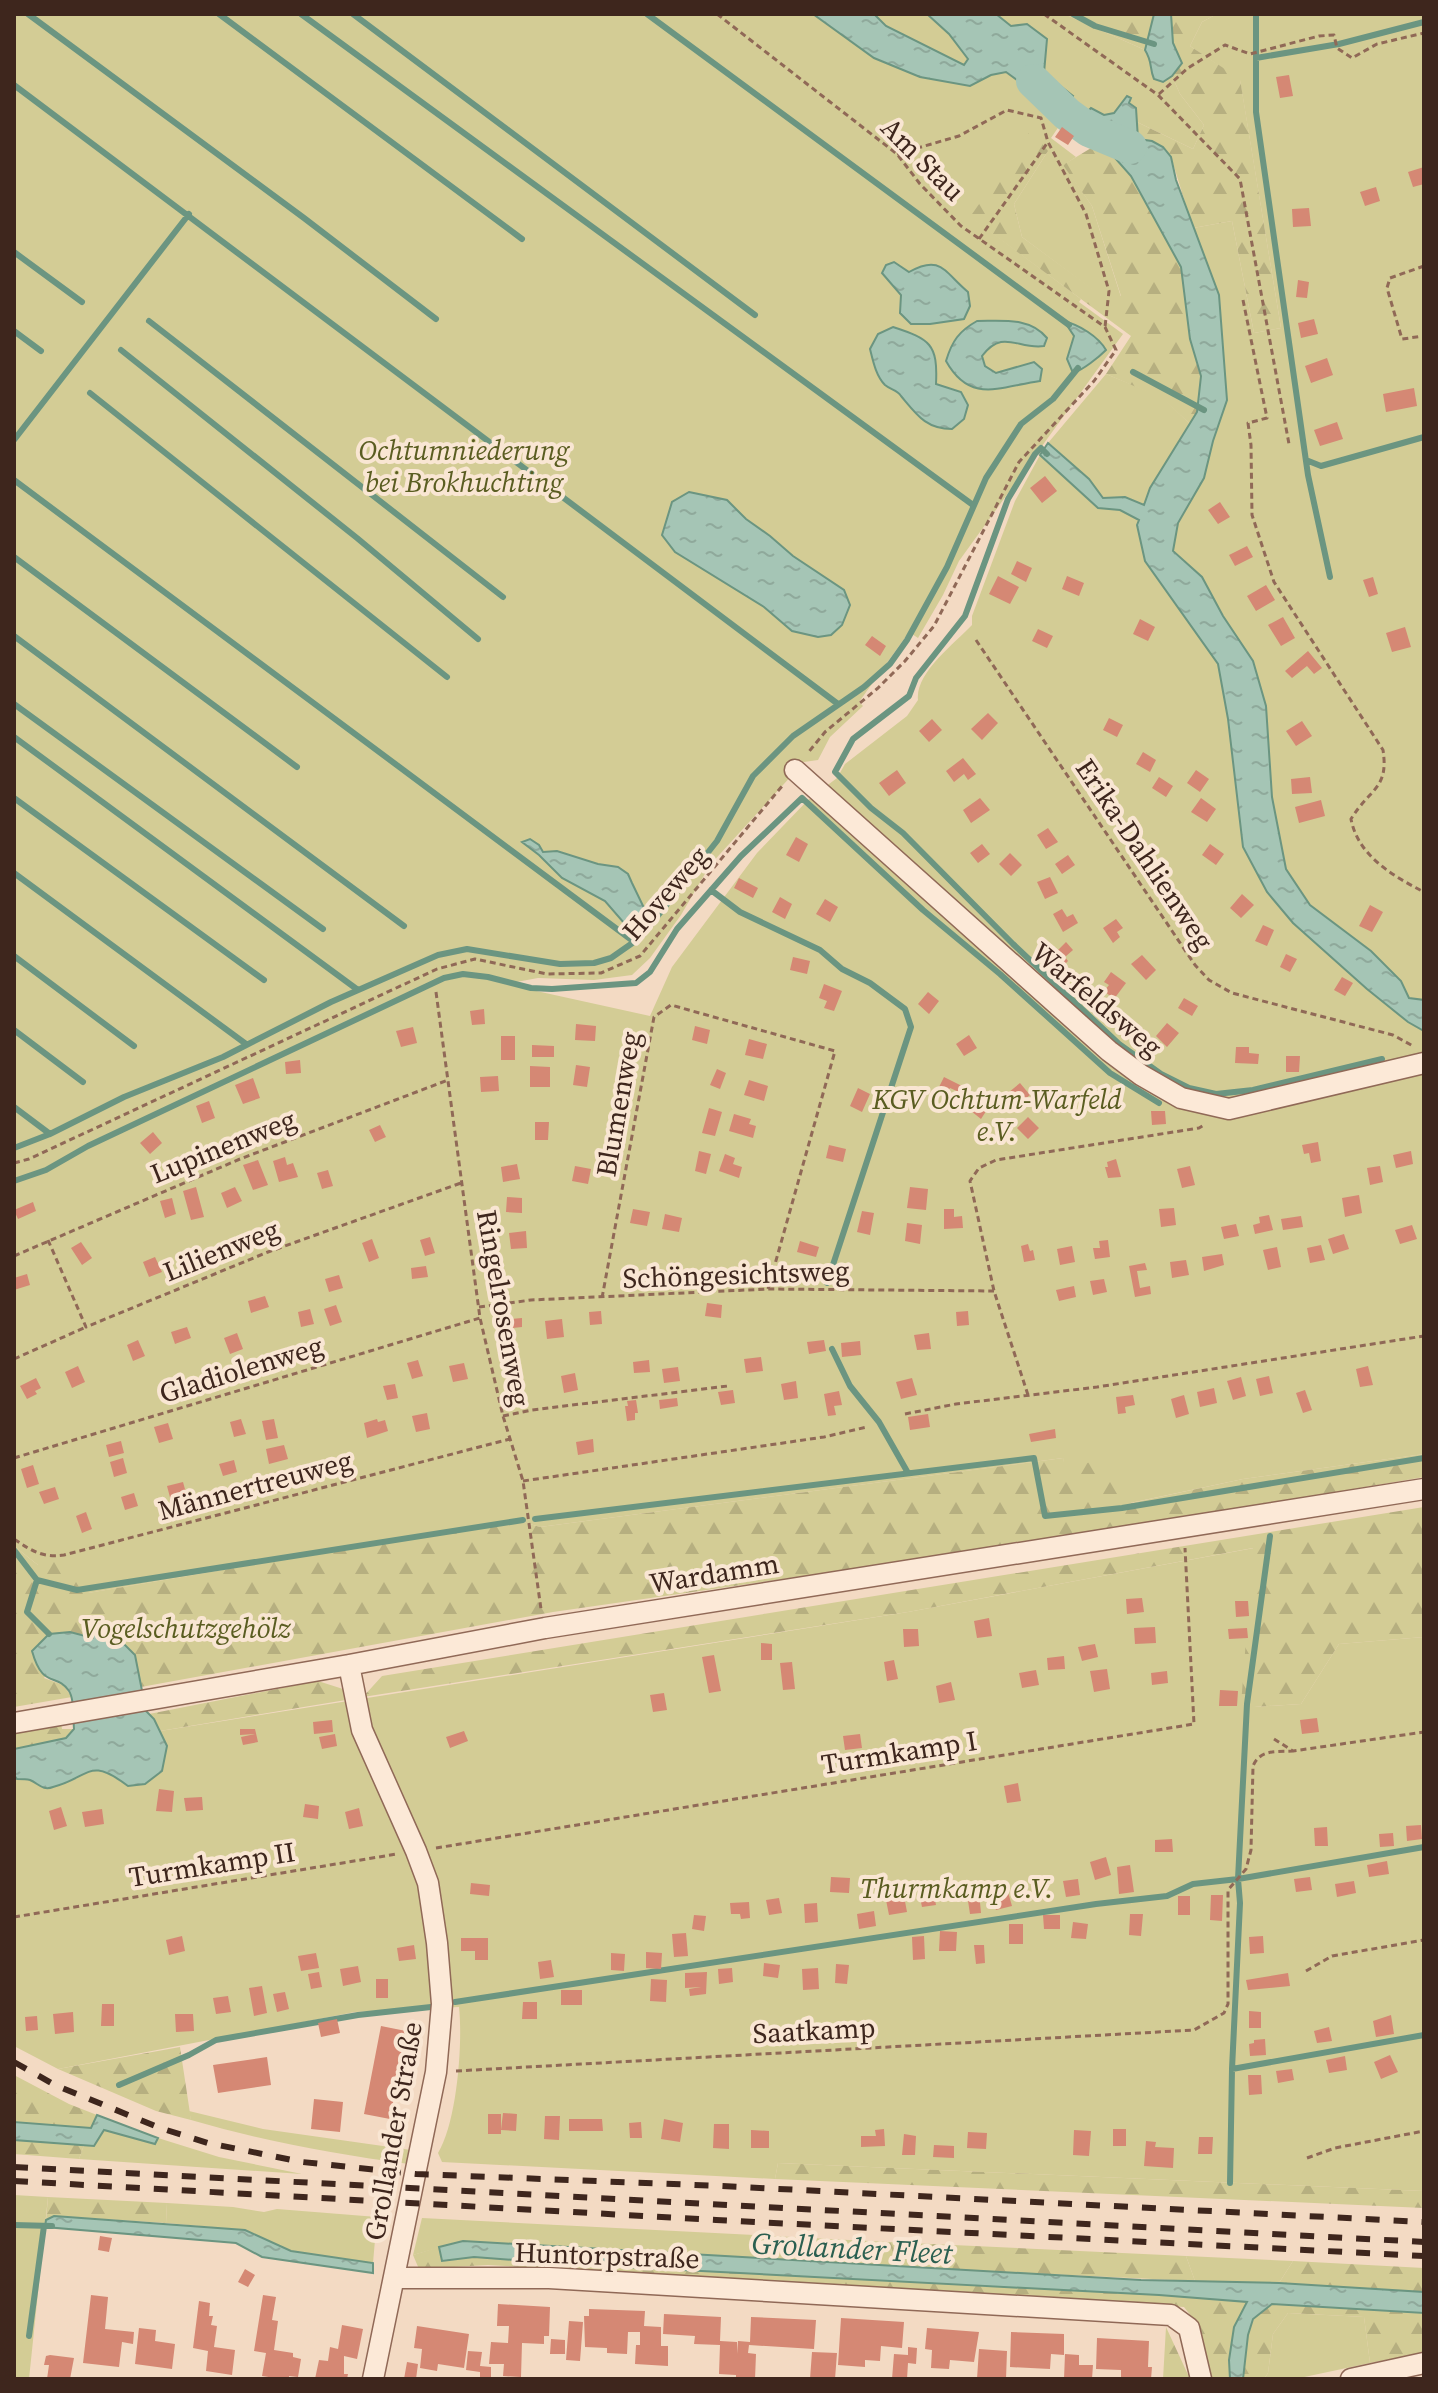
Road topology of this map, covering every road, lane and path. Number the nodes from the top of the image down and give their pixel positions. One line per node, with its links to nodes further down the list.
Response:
1 (717, 14): 6 (path, Am Stau)
2 (1044, 14): 4 (path)
3 (1424, 33): 4 (path)
4 (1158, 95): 12 (path)
5 (1048, 142): 6 (path); 7 (path); 10 (path)
6 (897, 154): 7 (path, Am Stau)
7 (979, 239): 10 (path, Am Stau)
8 (1424, 266): 11 (path)
9 (1243, 300): 15 (path)
10 (1105, 327): 14 (path, Hoveweg)
11 (1424, 336)
12 (1289, 444)
13 (976, 640): 17 (path, Erika-Dahlienweg)
14 (795, 770): 19 (street, Warfeldsweg); 20 (path, Hoveweg)
15 (1424, 892)
16 (436, 992): 18 (path, Ringelrosenweg)
17 (1419, 1055): 19 (street, Warfeldsweg)
18 (449, 1080): 21 (path, Ringelrosenweg); 22 (path, Lupinenweg)
19 (1229, 1109): 25 (path)
20 (14, 1163)
21 (461, 1183): 27 (path, Ringelrosenweg); 29 (path, Lilienweg)
22 (48, 1240): 23 (path, Lupinenweg); 29 (path)
23 (14, 1256)
24 (768, 1289): 25 (path, Schöngesichtsweg); 26 (path, Schöngesichtsweg); 26 (path, Blumenweg)
25 (994, 1291): 33 (path)
26 (602, 1298): 27 (path, Schöngesichtsweg)
27 (479, 1307): 28 (path, Ringelrosenweg)
28 (480, 1318): 35 (path, Ringelrosenweg); 38 (path, Gladiolenweg)
29 (86, 1327): 31 (path, Lilienweg)
30 (1424, 1336): 33 (path)
31 (14, 1359)
32 (728, 1386): 35 (path)
33 (1028, 1395): 34 (path)
34 (905, 1414)
35 (503, 1416): 37 (path, Ringelrosenweg)
36 (867, 1427): 39 (path)
37 (510, 1439): 39 (path, Ringelrosenweg); 42 (path, Männertreuweg)
38 (14, 1458)
39 (523, 1481): 43 (path, Ringelrosenweg)
40 (1424, 1489): 41 (street, Wardamm)
41 (1184, 1527): 43 (street, Wardamm); 51 (path, Turmkamp I)
42 (14, 1539)
43 (545, 1628): 46 (street, Wardamm)
44 (87, 1629): 45 (path)
45 (88, 1640)
46 (349, 1665): 47 (street, Wardamm); 51 (street, Grollander Straße)
47 (14, 1723)
48 (1424, 1732): 50 (path)
49 (1274, 1739): 50 (path)
50 (1293, 1751): 55 (path, Saatkamp)
51 (416, 1851): 52 (path, Turmkamp II); 55 (street, Grollander Straße)
52 (14, 1917)
53 (1424, 1940): 54 (path)
54 (1306, 1971)
55 (436, 2072): 58 (street, Grollander Straße)
56 (1424, 2131): 57 (path)
57 (1307, 2158)
58 (396, 2278): 60 (street, Grollander Straße); 61 (street, Huntorpstraße)
59 (1424, 2363): 62 (street)
60 (373, 2379)
61 (1201, 2379)
62 (1351, 2379)

